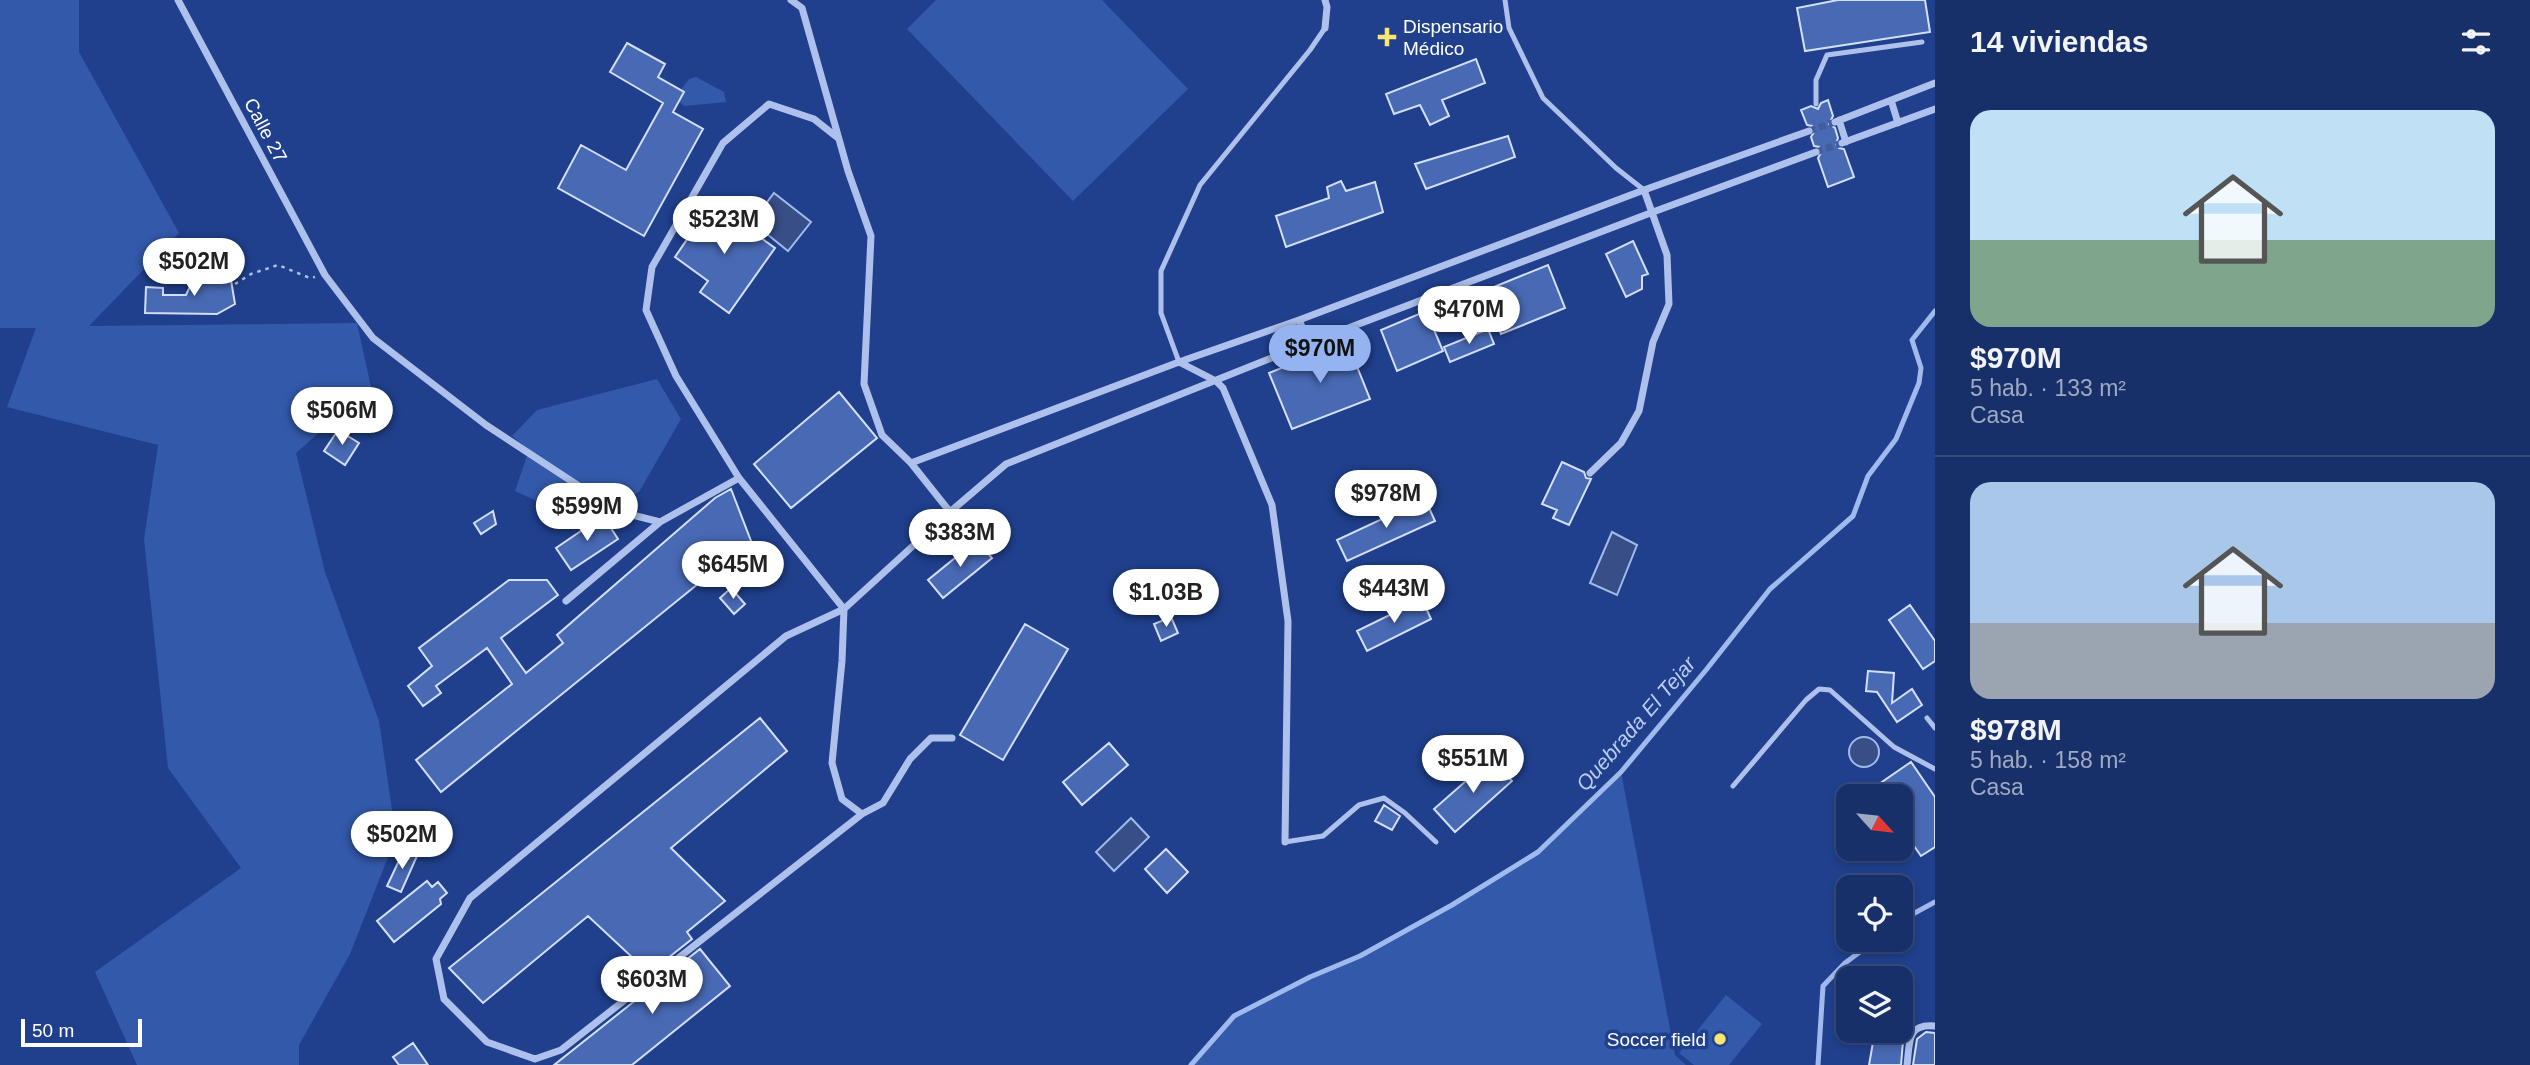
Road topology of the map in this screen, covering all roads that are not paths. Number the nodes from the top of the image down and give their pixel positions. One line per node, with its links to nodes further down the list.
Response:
1 (178, 0): 25 (street, Calle 27)
2 (791, 0): 13 (street)
3 (1325, 0): 5 (street)
4 (1505, 0): 15 (lane)
5 (1325, 28): 19 (lane)
6 (1922, 42): 9 (lane)
7 (1935, 83): 8 (street)
8 (1891, 100): 11 (street); 11 (street)
9 (1816, 104)
10 (1935, 109): 11 (street)
11 (1898, 123)
12 (1809, 131): 15 (street)
13 (838, 138): 21 (street); 23 (street)
14 (1816, 152): 16 (street)
15 (1644, 190): 16 (street); 17 (street)
16 (1653, 212): 18 (street); 22 (street)
17 (1299, 320): 18 (street); 19 (street)
18 (1309, 343): 20 (street)
19 (1179, 362): 20 (street); 21 (street)
20 (1216, 381): 24 (street); 34 (street)
21 (911, 463): 24 (street)
22 (1590, 473)
23 (739, 478): 25 (street); 27 (street)
24 (950, 512): 27 (street)
25 (660, 522): 26 (street)
26 (566, 601)
27 (844, 609): 33 (street); 33 (street)
28 (1927, 718): 29 (lane)
29 (1935, 728)
30 (953, 738): 33 (street)
31 (1935, 769): 32 (lane)
32 (1734, 786)
33 (862, 814)
34 (1285, 842): 35 (lane)
35 (1436, 842)
36 (1935, 1026): 37 (street)
37 (1908, 1065)

